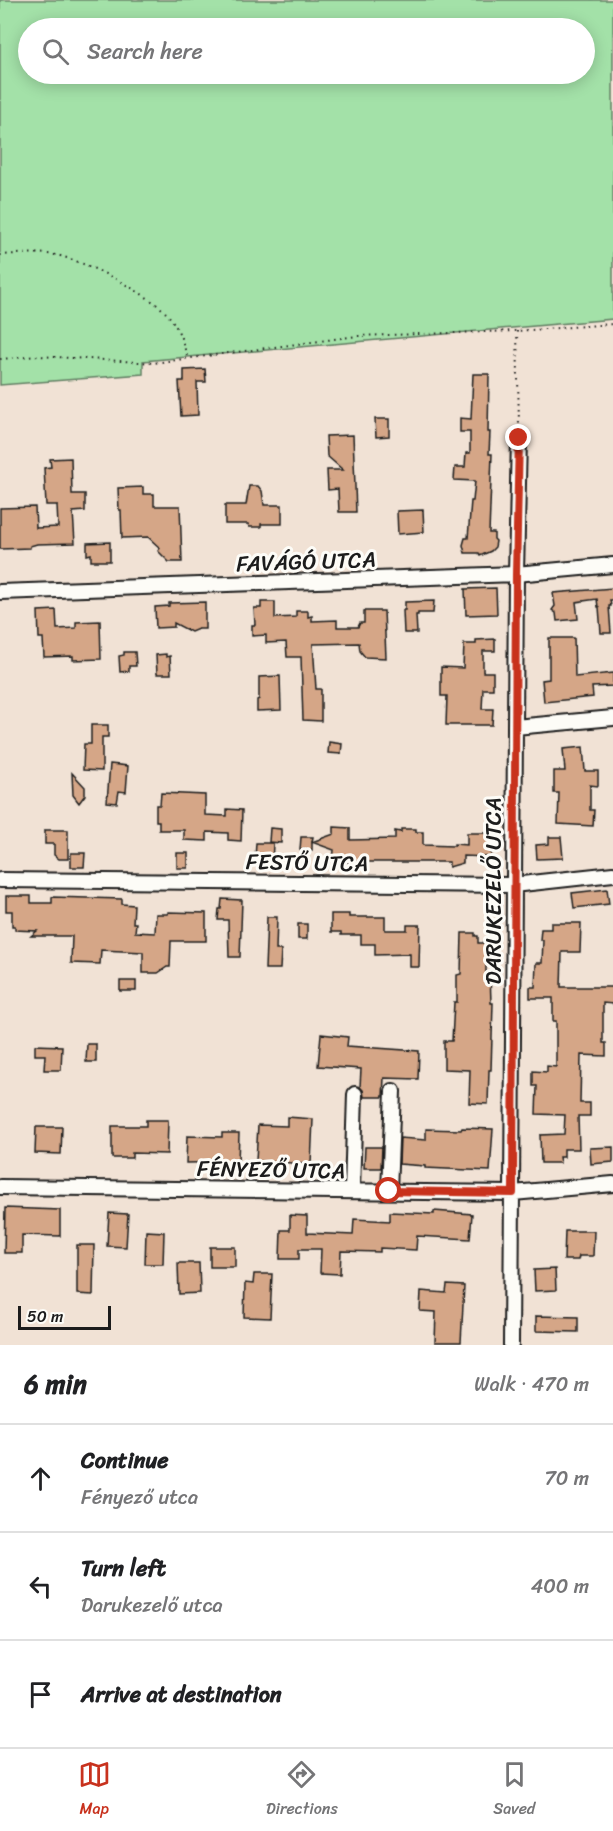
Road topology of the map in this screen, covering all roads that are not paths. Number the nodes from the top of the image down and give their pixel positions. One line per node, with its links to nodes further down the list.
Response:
1 (519, 438): 3 (street, DARUKEZELŐ UTCA)
2 (613, 565): 3 (street, FAVÁGÓ UTCA)
3 (516, 574): 4 (street, FAVÁGÓ UTCA); 6 (street, DARUKEZELŐ UTCA)
4 (0, 592)
5 (613, 718): 6 (street)
6 (515, 727): 9 (street, DARUKEZELŐ UTCA)
7 (613, 874): 9 (street, FESTŐ UTCA)
8 (0, 880): 9 (street, FESTŐ UTCA)
9 (513, 885): 16 (street, DARUKEZELŐ UTCA)
10 (393, 1091): 15 (street)
11 (355, 1094): 14 (street)
12 (613, 1184): 16 (street, FÉNYEZŐ UTCA)
13 (0, 1187): 14 (street, FÉNYEZŐ UTCA)
14 (352, 1191): 15 (street, FÉNYEZŐ UTCA)
15 (389, 1191): 16 (street, FÉNYEZŐ UTCA)
16 (513, 1193): 17 (street, DARUKEZELŐ UTCA)
17 (511, 1345)

